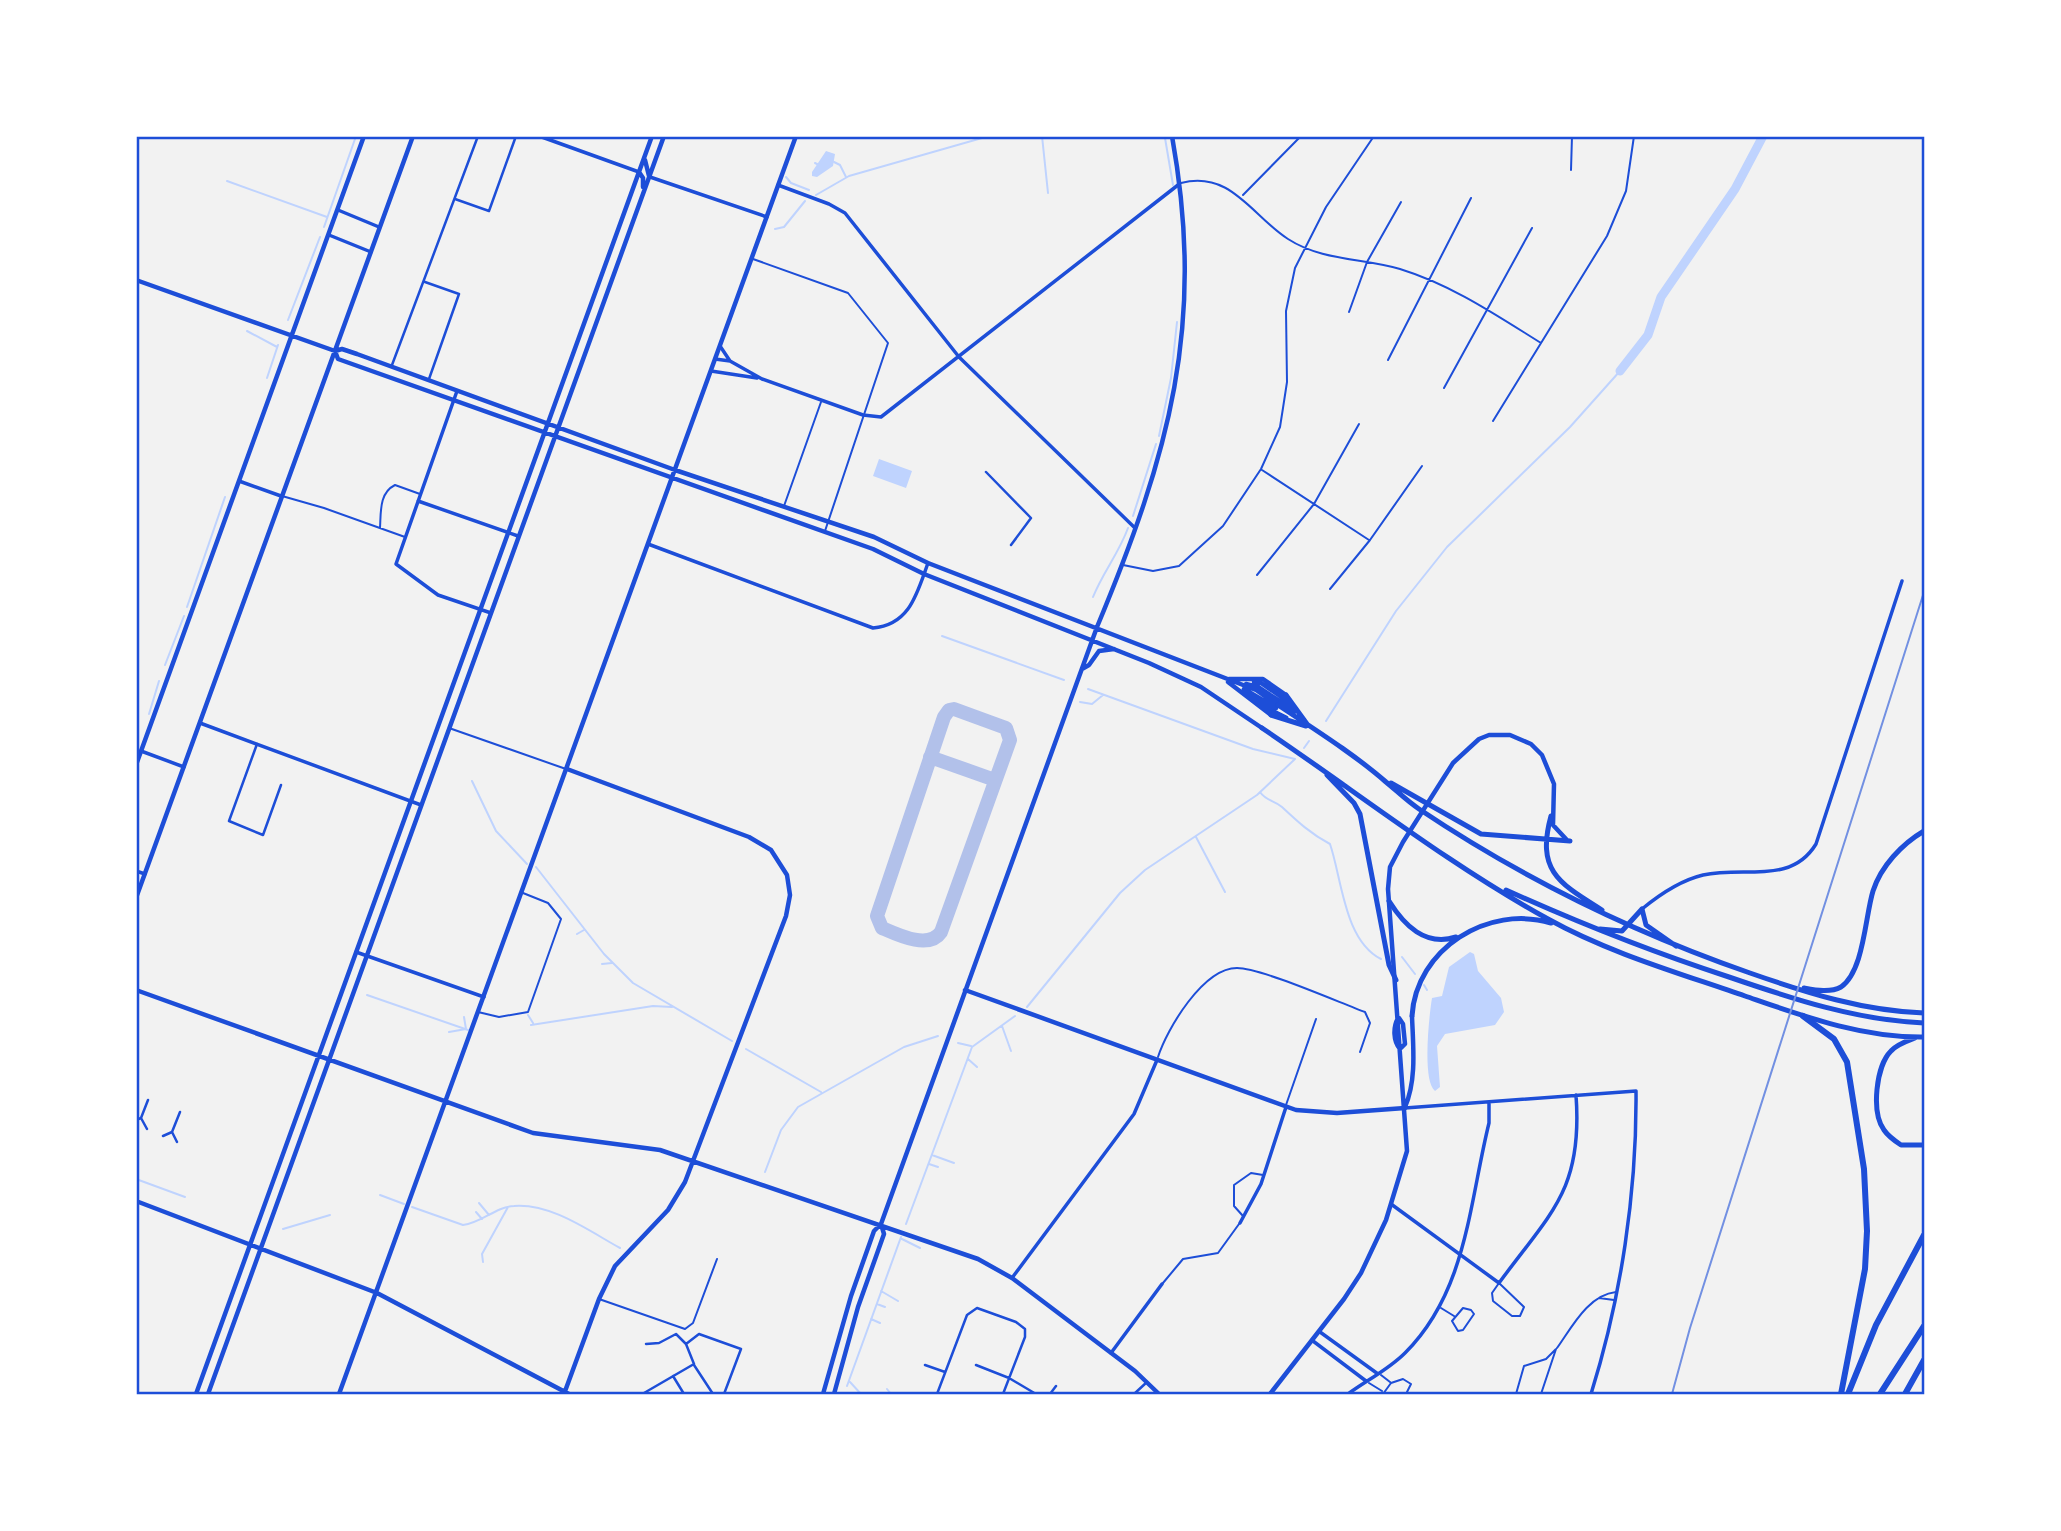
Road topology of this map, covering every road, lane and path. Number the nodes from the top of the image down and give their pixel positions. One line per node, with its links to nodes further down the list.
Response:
1 (364, 136): 25 (street)
2 (413, 136): 27 (street)
3 (478, 136): 23 (street)
4 (516, 136): 23 (street)
5 (540, 136): 16 (street)
6 (652, 136): 14 (street)
7 (664, 136): 17 (street)
8 (796, 136): 19 (street)
9 (1172, 136): 18 (street)
10 (1301, 136): 21 (lane)
11 (1374, 136): 30 (lane)
12 (1572, 136): 15 (lane)
13 (1634, 136): 40 (lane)
14 (646, 152): 16 (street); 17 (street)
15 (1571, 170)
16 (639, 172): 20 (street); 57 (street)
17 (649, 176): 20 (street); 26 (street)
18 (1180, 184): 21 (lane); 43 (street); 75 (street)
19 (778, 185): 26 (street); 43 (street)
20 (642, 193): 59 (street)
21 (1242, 196): 30 (lane)
22 (1471, 198): 34 (lane)
23 (455, 199): 36 (street)
24 (1401, 202): 33 (lane)
25 (338, 210): 27 (street); 29 (street)
26 (767, 217): 32 (street)
27 (379, 227): 31 (street)
28 (1532, 228): 37 (lane)
29 (329, 234): 31 (street); 39 (street)
30 (1305, 247): 33 (lane); 63 (lane)
31 (371, 252): 42 (street)
32 (752, 259): 41 (street); 55 (lane)
33 (1367, 262): 34 (lane); 38 (lane)
34 (1430, 279): 37 (lane); 45 (lane)
35 (136, 280): 39 (street)
36 (425, 282): 47 (street); 50 (street)
37 (1486, 309): 40 (lane); 51 (lane)
38 (1349, 312)
39 (291, 336): 42 (street); 67 (street)
40 (1541, 343): 56 (lane)
41 (720, 346): 44 (street); 46 (street)
42 (335, 351): 47 (street); 54 (street); 69 (street)
43 (959, 357): 55 (street); 75 (street)
44 (715, 359): 46 (street); 48 (street)
45 (1388, 360)
46 (730, 361): 49 (street)
47 (391, 367): 50 (street)
48 (711, 371): 49 (street); 64 (street)
49 (762, 379): 53 (street)
50 (429, 380): 52 (street)
51 (1444, 388)
52 (457, 391): 54 (street); 57 (street)
53 (821, 400): 55 (street); 72 (lane)
54 (453, 401): 60 (street); 68 (street)
55 (863, 415): 73 (lane)
56 (1493, 421)
57 (547, 424): 59 (street); 60 (street)
58 (1359, 424): 71 (lane)
59 (558, 428): 61 (street); 64 (street)
60 (543, 434): 61 (street); 77 (street)
61 (554, 438): 66 (street); 78 (street)
62 (1422, 466): 80 (lane)
63 (1261, 469): 71 (lane); 84 (lane)
64 (675, 470): 66 (street); 72 (street)
65 (986, 472): 82 (street)
66 (671, 479): 76 (street); 81 (street)
67 (239, 481): 69 (street); 102 (street)
68 (421, 494): 70 (street); 74 (lane)
69 (281, 496): 74 (lane); 97 (street)
70 (418, 501): 77 (street); 79 (street)
71 (1314, 504): 80 (lane); 86 (lane)
72 (784, 507): 73 (street)
73 (828, 522): 76 (lane); 83 (street)
74 (380, 528): 79 (lane)
75 (1136, 528): 84 (street)
76 (825, 531): 85 (street)
77 (507, 532): 78 (street); 89 (street)
78 (518, 536): 90 (street)
79 (405, 537): 89 (street)
80 (1370, 540): 88 (lane)
81 (648, 544): 85 (street); 106 (street)
82 (1011, 545)
83 (928, 563): 85 (street); 91 (street)
84 (1122, 565): 91 (street)
85 (924, 574): 92 (street)
86 (1257, 575)
87 (1902, 581): 121 (street)
88 (1330, 589)
89 (479, 609): 90 (street); 109 (street)
90 (491, 614): 99 (street)
91 (1097, 627): 92 (street); 95 (street)
92 (1093, 638): 93 (street); 94 (street)
93 (1117, 649): 94 (street); 100 (street)
94 (1082, 669): 131 (street)
95 (1225, 679): 96 (street); 96 (street); 96 (street)
96 (1278, 705): 98 (main road); 98 (main road); 98 (main road)
97 (200, 723): 101 (street); 104 (street)
98 (1309, 727): 107 (main road)
99 (449, 728): 106 (lane); 110 (street)
100 (1262, 728): 105 (main road)
101 (257, 744): 108 (street); 109 (street)
102 (141, 751): 103 (street); 104 (street)
103 (136, 765)
104 (184, 767): 116 (street)
105 (1320, 768): 117 (main road); 129 (main road)
106 (567, 769): 118 (street); 158 (street)
107 (1386, 781): 113 (main road); 122 (main road)
108 (281, 785)
109 (411, 800): 110 (street); 127 (street)
110 (421, 805): 128 (street)
111 (1551, 816): 113 (main road); 114 (street); 120 (street)
112 (1924, 831): 130 (main road)
113 (1546, 840): 114 (main road); 122 (main road)
114 (1570, 841)
115 (136, 871): 116 (street)
116 (145, 874): 119 (street)
117 (1487, 881): 123 (main road); 124 (main road)
118 (522, 893): 133 (street); 134 (lane)
119 (136, 898)
120 (1389, 901): 125 (main road); 129 (street)
121 (1642, 909): 122 (main road); 126 (main road)
122 (1625, 925): 123 (main road); 126 (main road)
123 (1584, 926): 139 (main road)
124 (1566, 928): 125 (main road); 137 (main road)
125 (1466, 933): 136 (main road)
126 (1678, 948): 130 (main road)
127 (356, 952): 128 (street); 142 (street)
128 (368, 957): 133 (street); 143 (street)
129 (1396, 980): 150 (street)
130 (1790, 987): 135 (main road)
131 (965, 989): 144 (street); 164 (street)
132 (136, 990): 142 (street)
133 (484, 997): 134 (street)
134 (478, 1012): 147 (street)
135 (1924, 1013)
136 (1412, 1016): 150 (street)
137 (1803, 1016): 140 (main road); 222 (highway)
138 (1315, 1019): 149 (lane)
139 (1924, 1023)
140 (1922, 1037): 157 (main road)
141 (1360, 1052): 144 (lane)
142 (318, 1056): 143 (street); 166 (street)
143 (329, 1060): 147 (street); 167 (street)
144 (1157, 1060): 149 (street); 170 (street)
145 (1577, 1096): 148 (street); 171 (street); 173 (street)
146 (148, 1100): 152 (street)
147 (446, 1102): 158 (street); 174 (street)
148 (1489, 1102): 150 (street); 168 (street)
149 (1286, 1107): 150 (street); 159 (street)
150 (1405, 1108): 161 (street)
151 (180, 1112): 154 (street)
152 (139, 1119): 153 (street)
153 (147, 1129)
154 (172, 1132): 155 (street); 156 (street)
155 (163, 1136)
156 (177, 1142)
157 (1924, 1145)
158 (694, 1160): 164 (street); 175 (street)
159 (1264, 1176): 162 (street); 162 (lane)
160 (136, 1201): 166 (street)
161 (1391, 1204): 168 (street); 181 (street)
162 (1244, 1216): 163 (street)
163 (1240, 1223): 172 (lane)
164 (881, 1224): 170 (street); 209 (street); 210 (street)
165 (1924, 1235): 223 (highway)
166 (250, 1245): 167 (street); 203 (street)
167 (261, 1249): 174 (street); 204 (street)
168 (1462, 1255): 171 (street); 178 (street)
169 (717, 1259): 175 (lane)
170 (1012, 1278): 186 (street)
171 (1499, 1283): 171 (lane)
172 (1162, 1284): 186 (street)
173 (1617, 1292): 176 (lane); 177 (street)
174 (377, 1293): 202 (street); 205 (street)
175 (599, 1299): 202 (street)
176 (1594, 1300): 177 (lane); 185 (lane)
177 (1616, 1301): 221 (street)
178 (1440, 1308): 179 (lane); 192 (street)
179 (1455, 1316): 179 (lane)
180 (1924, 1326): 224 (highway)
181 (1320, 1332): 182 (street); 192 (street)
182 (1313, 1341): 195 (street); 200 (street)
183 (646, 1344): 184 (street)
184 (685, 1344): 188 (street); 208 (street)
185 (1556, 1349): 219 (lane); 220 (lane)
186 (1111, 1353): 196 (street)
187 (1924, 1360): 225 (highway)
188 (694, 1364): 193 (street); 207 (street)
189 (925, 1365): 191 (street)
190 (976, 1365): 194 (street)
191 (945, 1372): 194 (street); 211 (street)
192 (1378, 1374): 195 (street); 197 (lane)
193 (673, 1376): 199 (street); 206 (street)
194 (1009, 1377): 212 (street); 213 (street)
195 (1366, 1381): 201 (lane); 217 (street)
196 (1147, 1382): 215 (street); 216 (street)
197 (1391, 1383): 201 (lane); 218 (lane)
198 (1056, 1386): 214 (street)
199 (644, 1393)
200 (1272, 1393)
201 (1383, 1393)
202 (566, 1394)
203 (196, 1395)
204 (208, 1395)
205 (339, 1395)
206 (684, 1395)
207 (713, 1395)
208 (724, 1395)
209 (823, 1395)
210 (834, 1395)
211 (937, 1395)
212 (1003, 1395)
213 (1036, 1395)
214 (1050, 1395)
215 (1134, 1395)
216 (1159, 1395)
217 (1348, 1395)
218 (1406, 1395)
219 (1516, 1395)
220 (1541, 1395)
221 (1591, 1395)
222 (1841, 1395)
223 (1848, 1395)
224 (1880, 1395)
225 (1905, 1395)

